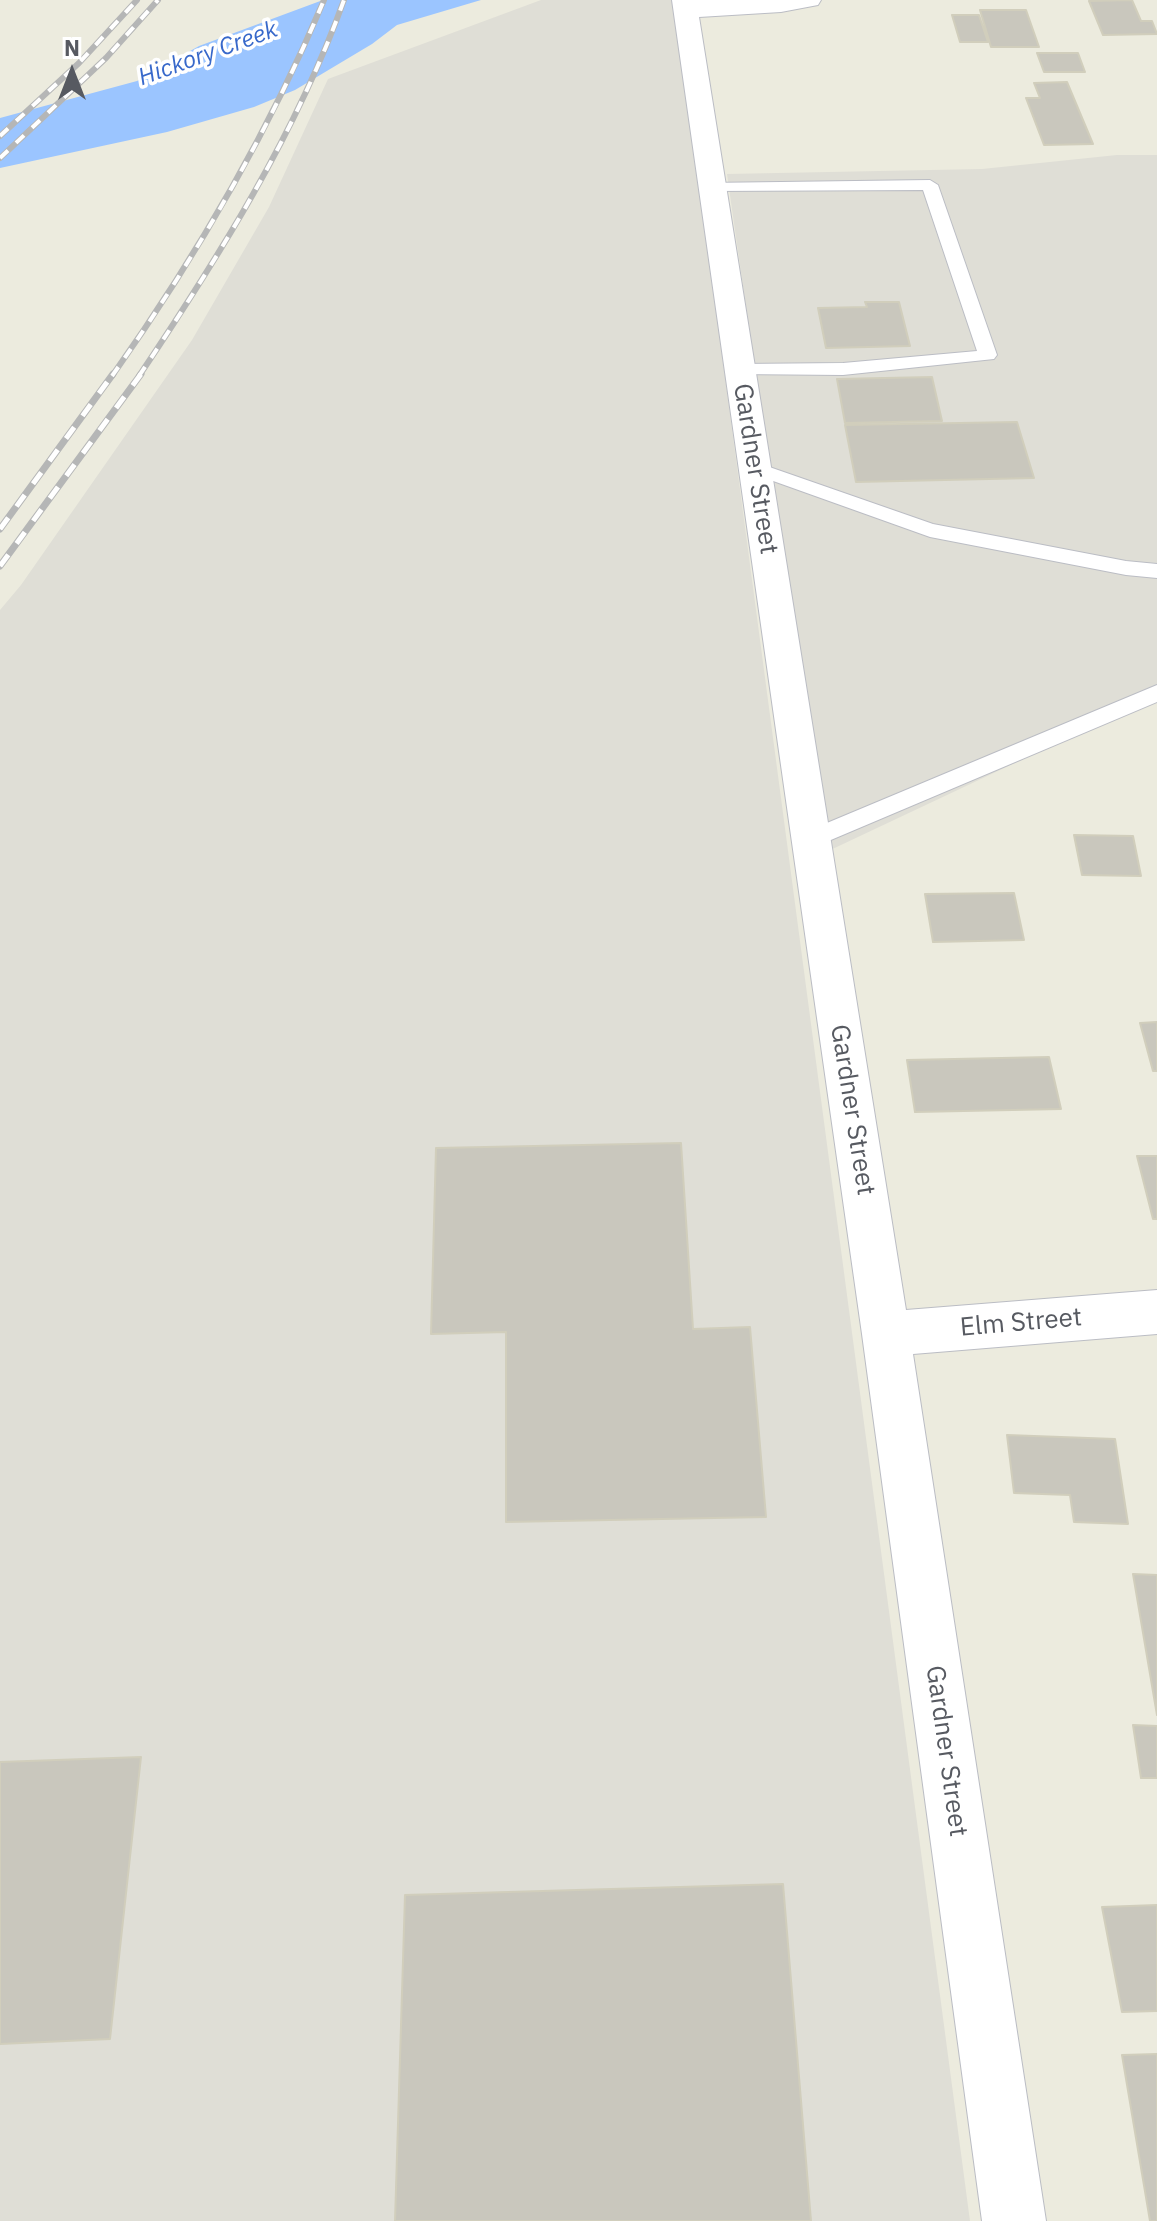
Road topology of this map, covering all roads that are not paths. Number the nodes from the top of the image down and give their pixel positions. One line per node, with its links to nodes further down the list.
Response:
1 (809, 0): 2 (street)
2 (685, 5): 3 (street, Gardner Street)
3 (712, 186): 4 (street, Gardner Street); 4 (lane)
4 (740, 370): 5 (street, Gardner Street)
5 (755, 468): 6 (lane); 8 (street, Gardner Street)
6 (1157, 571)
7 (1157, 693): 8 (lane)
8 (811, 839): 10 (street, Gardner Street)
9 (1157, 1312): 10 (street, Elm Street)
10 (886, 1334): 11 (street, Gardner Street)
11 (1014, 2221)

